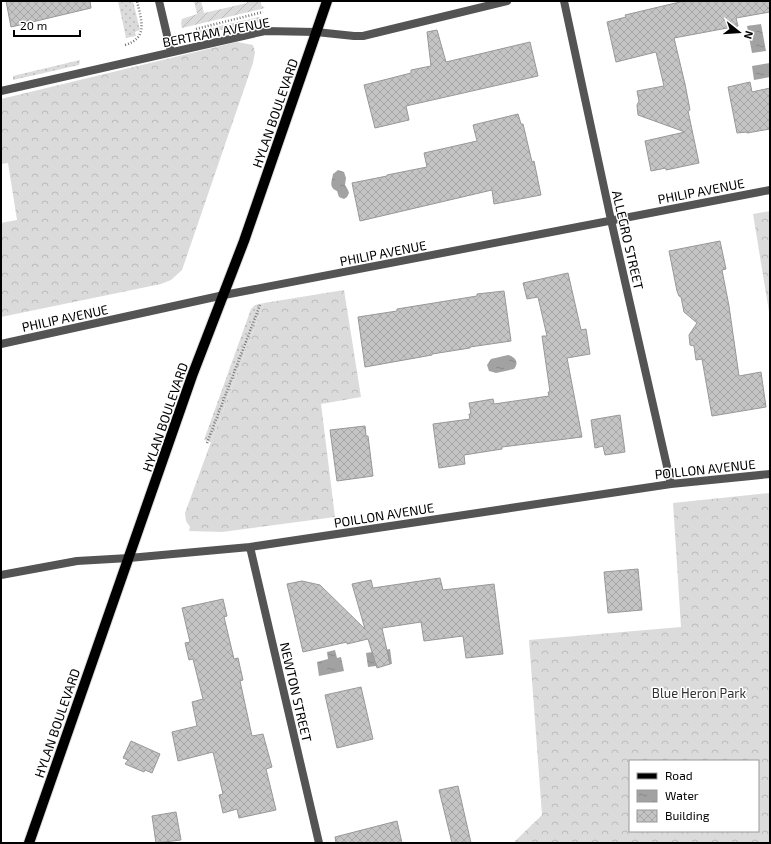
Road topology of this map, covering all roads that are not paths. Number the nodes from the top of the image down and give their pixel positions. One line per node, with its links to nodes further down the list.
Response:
1 (159, 1): 6 (street)
2 (327, 1): 5 (main road, HYLAN BOULEVARD)
3 (507, 1): 5 (street, BERTRAM AVENUE)
4 (564, 1): 9 (street, ALLEGRO STREET)
5 (316, 32): 6 (street, BERTRAM AVENUE); 10 (main road, HYLAN BOULEVARD)
6 (171, 52): 7 (street, BERTRAM AVENUE)
7 (1, 91)
8 (770, 190): 9 (street, PHILIP AVENUE)
9 (611, 220): 10 (street, PHILIP AVENUE); 13 (street, ALLEGRO STREET)
10 (224, 295): 11 (street, PHILIP AVENUE); 15 (main road, HYLAN BOULEVARD)
11 (1, 344)
12 (770, 474): 13 (street, POILLON AVENUE)
13 (671, 484): 14 (street, POILLON AVENUE)
14 (250, 547): 15 (street, POILLON AVENUE); 18 (street, NEWTON STREET)
15 (129, 558): 16 (street, POILLON AVENUE); 17 (main road, HYLAN BOULEVARD)
16 (1, 575)
17 (29, 843)
18 (319, 843)

